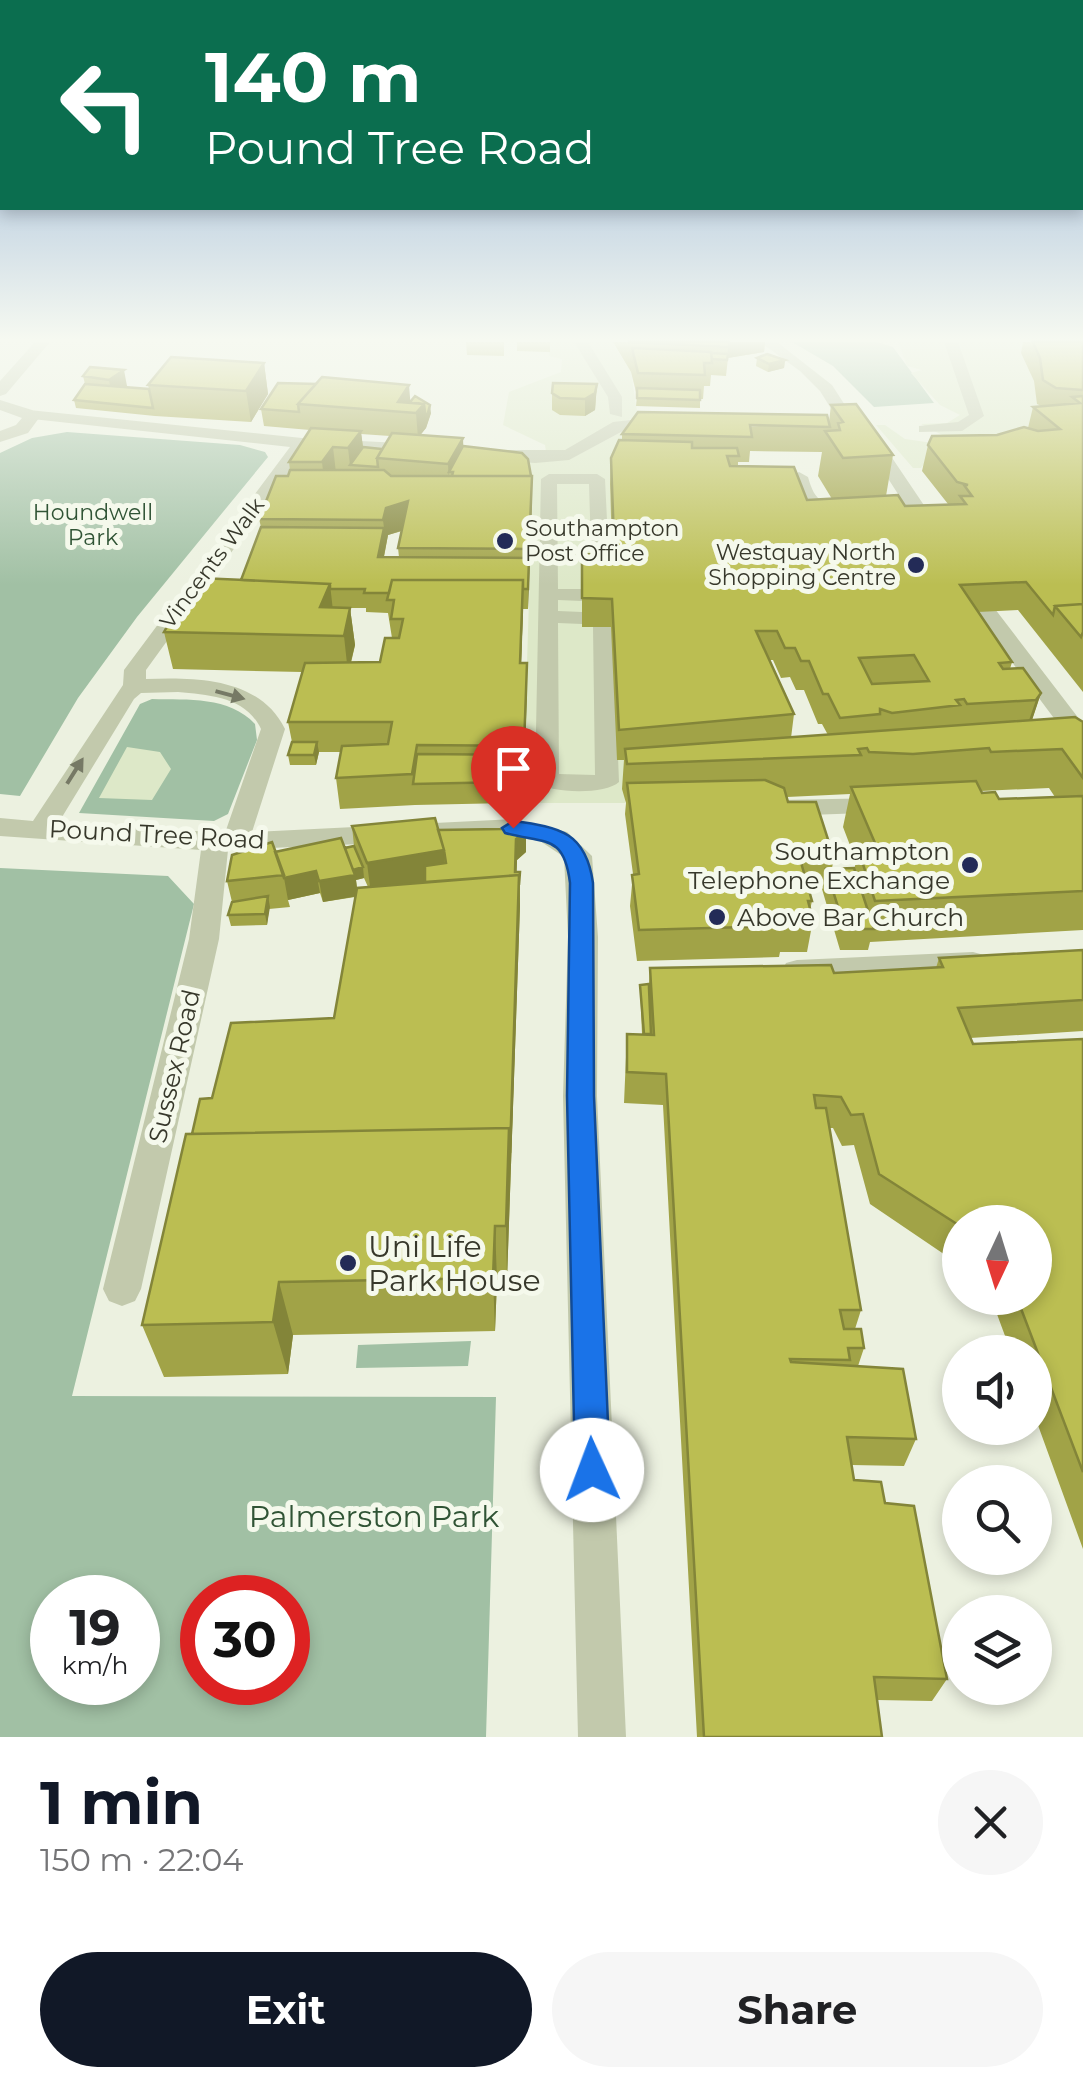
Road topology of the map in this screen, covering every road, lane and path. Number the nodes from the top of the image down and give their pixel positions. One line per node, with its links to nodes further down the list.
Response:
1 (615, 423): 9 (street)
2 (843, 423): 12 (street)
3 (966, 423): 4 (street)
4 (934, 430)
5 (12, 431): 6 (street)
6 (302, 442): 7 (street); 20 (street, Vincents Walk)
7 (448, 452)
8 (468, 453): 9 (street)
9 (569, 466): 13 (street); 14 (street)
10 (799, 477): 11 (street)
11 (861, 512)
12 (930, 530)
13 (601, 582)
14 (550, 594): 15 (street); 17 (street)
15 (582, 595)
16 (987, 614): 21 (street)
17 (550, 617): 18 (street); 19 (street)
18 (582, 618)
19 (603, 627)
20 (134, 688): 26 (street, Vincents Walk, one-way to 20); 27 (street, one-way to 27)
21 (1082, 739): 22 (street)
22 (1056, 741)
23 (905, 806): 24 (street)
24 (763, 808)
25 (0, 826): 26 (street, Pound Tree Road)
26 (42, 828): 27 (street, Pound Tree Road)
27 (225, 842): 30 (street, Sussex Road); 31 (street, Pound Tree Road)
28 (995, 962): 29 (street)
29 (775, 972)
30 (122, 1289)
31 (602, 1737)

